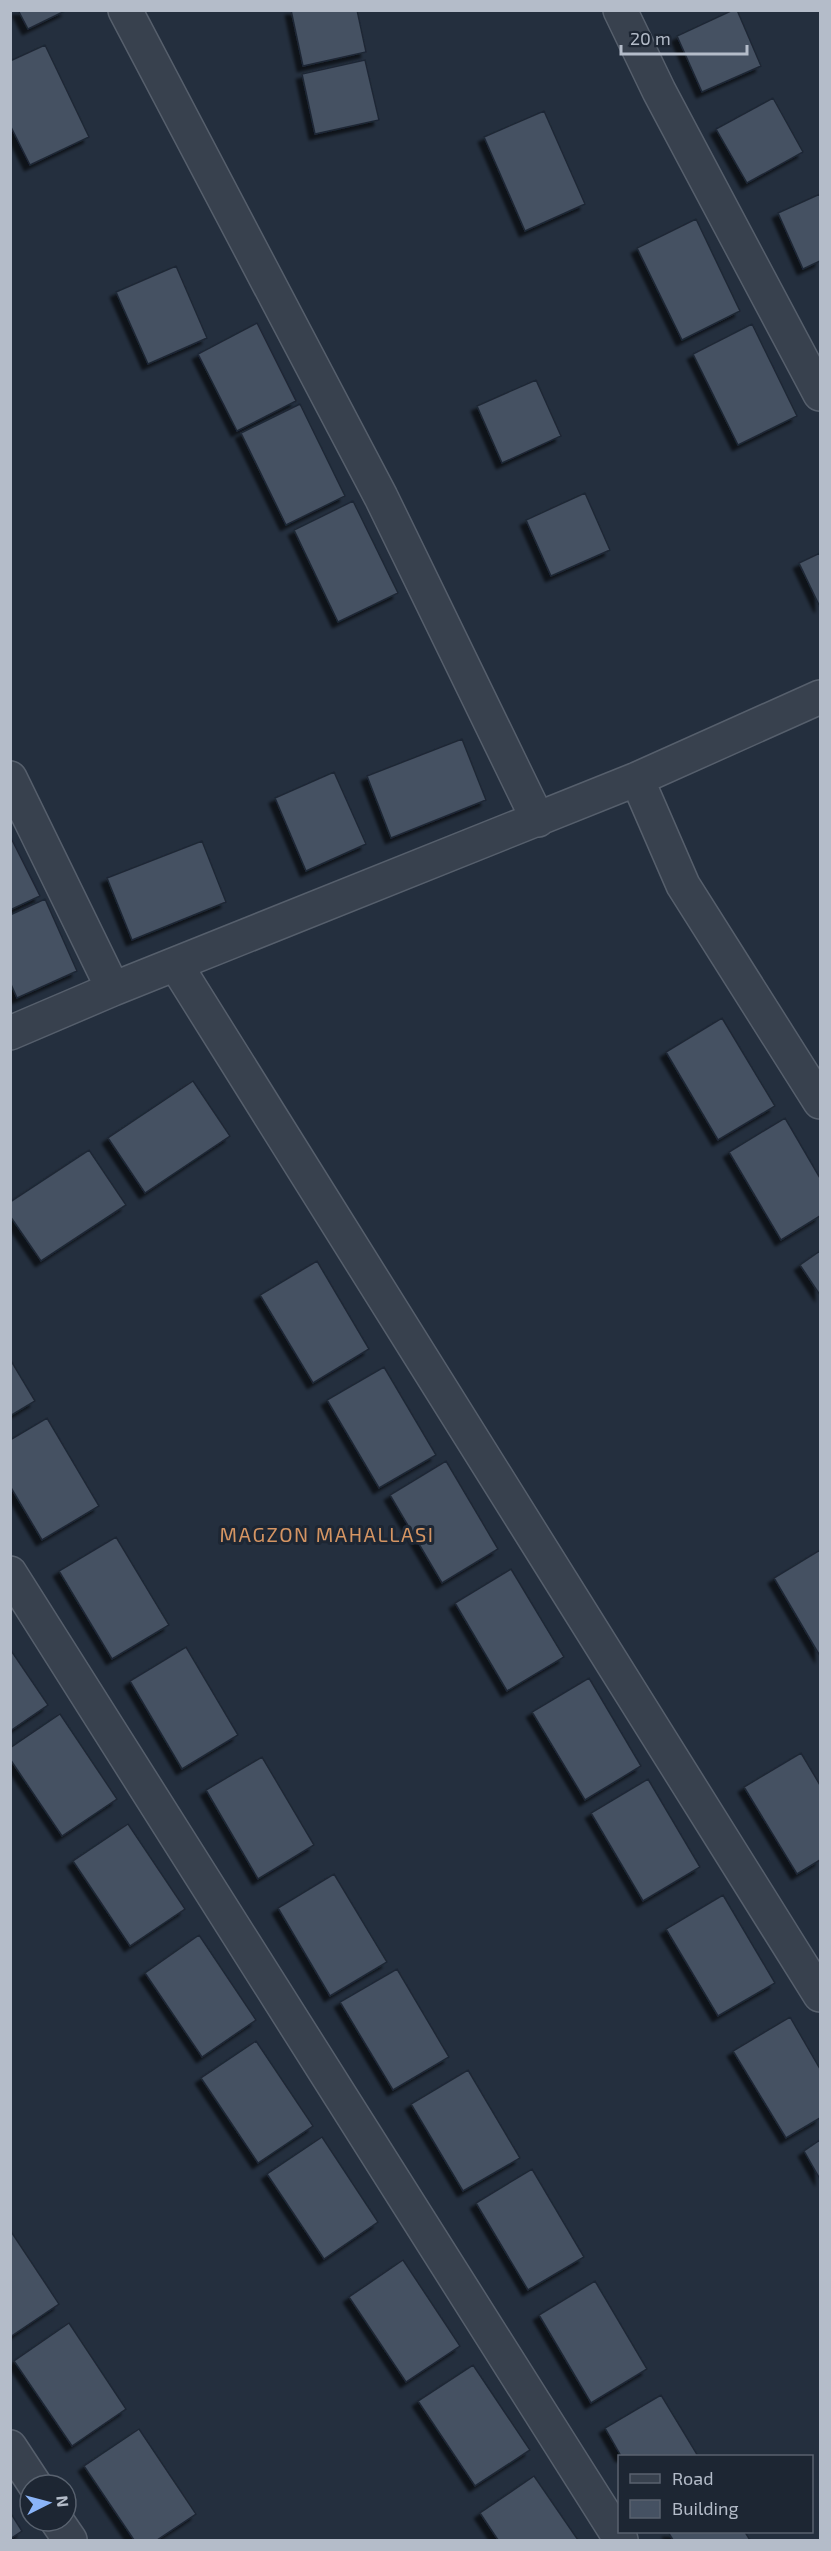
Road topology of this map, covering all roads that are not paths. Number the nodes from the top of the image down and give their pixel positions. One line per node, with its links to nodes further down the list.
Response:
1 (125, 10): 7 (street)
2 (620, 10): 3 (street)
3 (820, 394)
4 (820, 697): 6 (street)
5 (10, 778): 9 (street)
6 (637, 779): 7 (street); 11 (street)
7 (538, 820): 8 (street)
8 (176, 965): 9 (street); 13 (street)
9 (113, 989): 10 (street)
10 (10, 1033)
11 (820, 1102)
12 (10, 1572): 16 (street)
13 (820, 1995)
14 (10, 2447): 15 (street)
15 (26, 2473)
16 (621, 2541)

